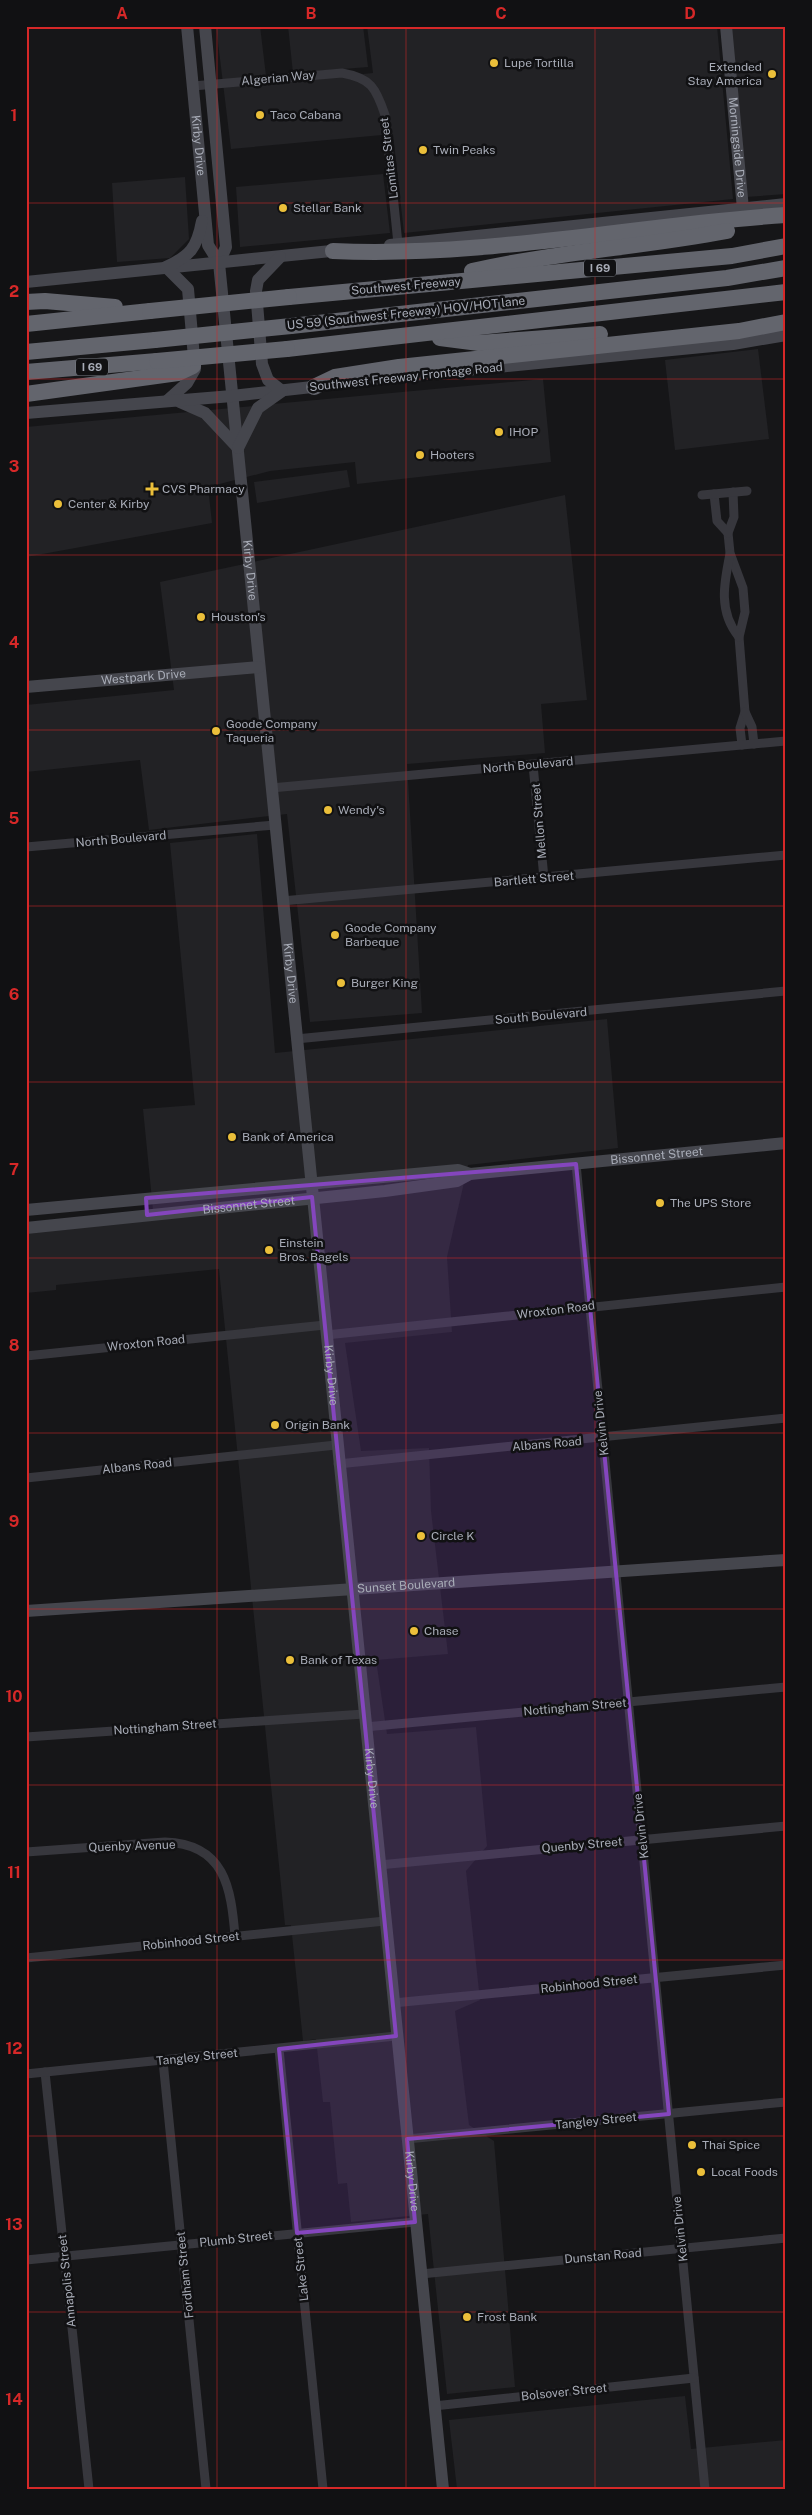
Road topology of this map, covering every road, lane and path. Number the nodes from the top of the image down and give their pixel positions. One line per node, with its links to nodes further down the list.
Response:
1 (187, 26): 6 (main road, Kirby Drive)
2 (205, 26): 5 (main road, Kirby Drive)
3 (726, 26): 9 (main road, Morningside Drive)
4 (363, 79): 5 (street, Algerian Way); 12 (street, Lomitas Street)
5 (210, 85): 6 (street, Algerian Way); 16 (main road, Kirby Drive)
6 (193, 86): 8 (main road, Kirby Drive)
7 (786, 204): 9 (main road)
8 (205, 207): 16 (main road, Kirby Drive); 17 (main road)
9 (744, 209): 12 (main road)
10 (786, 215): 14 (highway)
11 (786, 220): 20 (highway)
12 (398, 244): 14 (main road)
13 (786, 246): 20 (highway, Southwest Freeway / I 69)
14 (333, 251): 15 (main road)
15 (280, 257): 16 (main road); 32 (main road)
16 (219, 263): 17 (main road); 34 (main road, Kirby Drive)
17 (166, 267): 19 (main road); 35 (main road)
18 (786, 268): 28 (highway, US 59 (Southwest Freeway) HOV/HOT lane, bridge)
19 (26, 282)
20 (413, 285): 23 (highway, Southwest Freeway / I 69, bridge)
21 (786, 292): 26 (highway, I 69)
22 (26, 302): 23 (highway)
23 (150, 311): 25 (highway, Southwest Freeway / I 69)
24 (786, 321): 26 (highway); 31 (highway)
25 (26, 324)
26 (416, 335): 29 (highway, I 69, bridge)
27 (786, 335): 31 (main road, Southwest Freeway Frontage Road)
28 (26, 352)
29 (158, 369): 30 (highway, I 69); 33 (highway)
30 (26, 372)
31 (314, 386): 32 (main road, Southwest Freeway Frontage Road)
32 (282, 391): 34 (main road, Southwest Freeway Frontage Road); 37 (main road)
33 (26, 394)
34 (232, 396): 35 (main road, Southwest Freeway Frontage Road); 37 (main road, Kirby Drive)
35 (172, 401): 36 (main road, Southwest Freeway Frontage Road); 37 (main road)
36 (26, 413)
37 (238, 448): 45 (main road, Kirby Drive)
38 (747, 491): 39 (street)
39 (733, 492): 40 (street); 42 (street)
40 (714, 494): 41 (street); 42 (street)
41 (702, 495)
42 (728, 533): 43 (street)
43 (730, 553): 44 (street); 44 (street)
44 (739, 637): 47 (street)
45 (259, 668): 46 (main road, Westpark Drive); 52 (main road, Kirby Drive)
46 (26, 687)
47 (745, 712): 49 (street); 50 (street)
48 (786, 741): 49 (street, North Boulevard)
49 (754, 744): 50 (street, North Boulevard)
50 (742, 745): 51 (street, North Boulevard)
51 (534, 764): 52 (street, North Boulevard); 56 (street, Mellon Street)
52 (271, 788): 53 (main road, Kirby Drive)
53 (275, 825): 54 (street, North Boulevard); 57 (main road, Kirby Drive)
54 (26, 847)
55 (786, 855): 56 (street, Bartlett Street)
56 (544, 878): 57 (street, Bartlett Street)
57 (282, 901): 59 (main road, Kirby Drive)
58 (786, 991): 59 (street, South Boulevard)
59 (296, 1039): 63 (main road, Kirby Drive)
60 (786, 1143): 61 (main road, Bissonnet Street)
61 (576, 1164): 62 (main road, Bissonnet Street); 70 (street, Kelvin Drive)
62 (470, 1174): 63 (main road, Bissonnet Street); 64 (main road, Bissonnet Street)
63 (311, 1184): 64 (main road, Kirby Drive); 65 (main road, Bissonnet Street)
64 (312, 1197): 67 (main road, Bissonnet Street); 71 (main road, Kirby Drive)
65 (146, 1198): 66 (main road, Bissonnet Street); 67 (main road)
66 (26, 1210)
67 (147, 1215): 68 (main road, Bissonnet Street)
68 (26, 1228)
69 (786, 1287): 70 (street, Wroxton Road)
70 (590, 1306): 71 (street, Wroxton Road); 74 (street, Kelvin Drive)
71 (325, 1330): 72 (street, Wroxton Road); 75 (main road, Kirby Drive)
72 (26, 1356)
73 (786, 1418): 74 (street, Albans Road)
74 (603, 1438): 76 (street, Albans Road); 79 (street, Kelvin Drive)
75 (336, 1445): 76 (main road, Kirby Drive); 77 (street, Albans Road)
76 (338, 1464): 80 (main road, Kirby Drive)
77 (26, 1478)
78 (786, 1560): 79 (main road, Sunset Boulevard)
79 (616, 1571): 80 (main road, Sunset Boulevard); 83 (street, Kelvin Drive)
80 (351, 1590): 81 (main road, Sunset Boulevard); 84 (main road, Kirby Drive)
81 (26, 1612)
82 (786, 1688): 83 (street, Nottingham Street)
83 (628, 1702): 84 (street, Nottingham Street); 87 (street, Kelvin Drive)
84 (364, 1721): 85 (street, Nottingham Street); 89 (main road, Kirby Drive)
85 (26, 1737)
86 (786, 1826): 87 (street, Quenby Street)
87 (642, 1840): 89 (street, Quenby Street); 94 (street, Kelvin Drive)
88 (26, 1852): 91 (street, Quenby Avenue)
89 (379, 1865): 90 (main road, Kirby Drive)
90 (385, 1921): 91 (street, Robinhood Street); 95 (main road, Kirby Drive)
91 (235, 1936): 92 (street, Robinhood Street)
92 (26, 1958)
93 (786, 1965): 94 (street, Robinhood Street)
94 (656, 1978): 95 (street, Robinhood Street); 102 (street, Kelvin Drive)
95 (393, 2003): 96 (main road, Kirby Drive)
96 (396, 2036): 97 (street, Tangley Street); 103 (main road, Kirby Drive)
97 (279, 2049): 98 (street, Tangley Street); 105 (street, Lake Street)
98 (164, 2061): 99 (street, Tangley Street); 107 (street, Fordham Street)
99 (45, 2072): 100 (street, Tangley Street); 109 (street, Annapolis Street)
100 (26, 2074)
101 (786, 2102): 102 (street, Tangley Street)
102 (669, 2114): 103 (street, Tangley Street); 108 (street, Kelvin Drive)
103 (407, 2139): 104 (main road, Kirby Drive)
104 (415, 2222): 105 (street, Plumb Street); 111 (main road, Kirby Drive)
105 (297, 2233): 107 (street, Plumb Street); 116 (street, Lake Street)
106 (786, 2238): 108 (street, Dunstan Road)
107 (182, 2245): 109 (street, Plumb Street); 115 (street, Fordham Street)
108 (682, 2249): 111 (street, Dunstan Road); 112 (street, Kelvin Drive)
109 (65, 2256): 110 (street, Plumb Street); 114 (street, Annapolis Street)
110 (26, 2260)
111 (421, 2274): 113 (main road, Kirby Drive)
112 (694, 2378): 113 (street, Bolsover Street); 118 (street, Kelvin Drive)
113 (434, 2406): 117 (main road, Kirby Drive)
114 (89, 2489)
115 (206, 2489)
116 (323, 2489)
117 (442, 2489)
118 (705, 2489)

